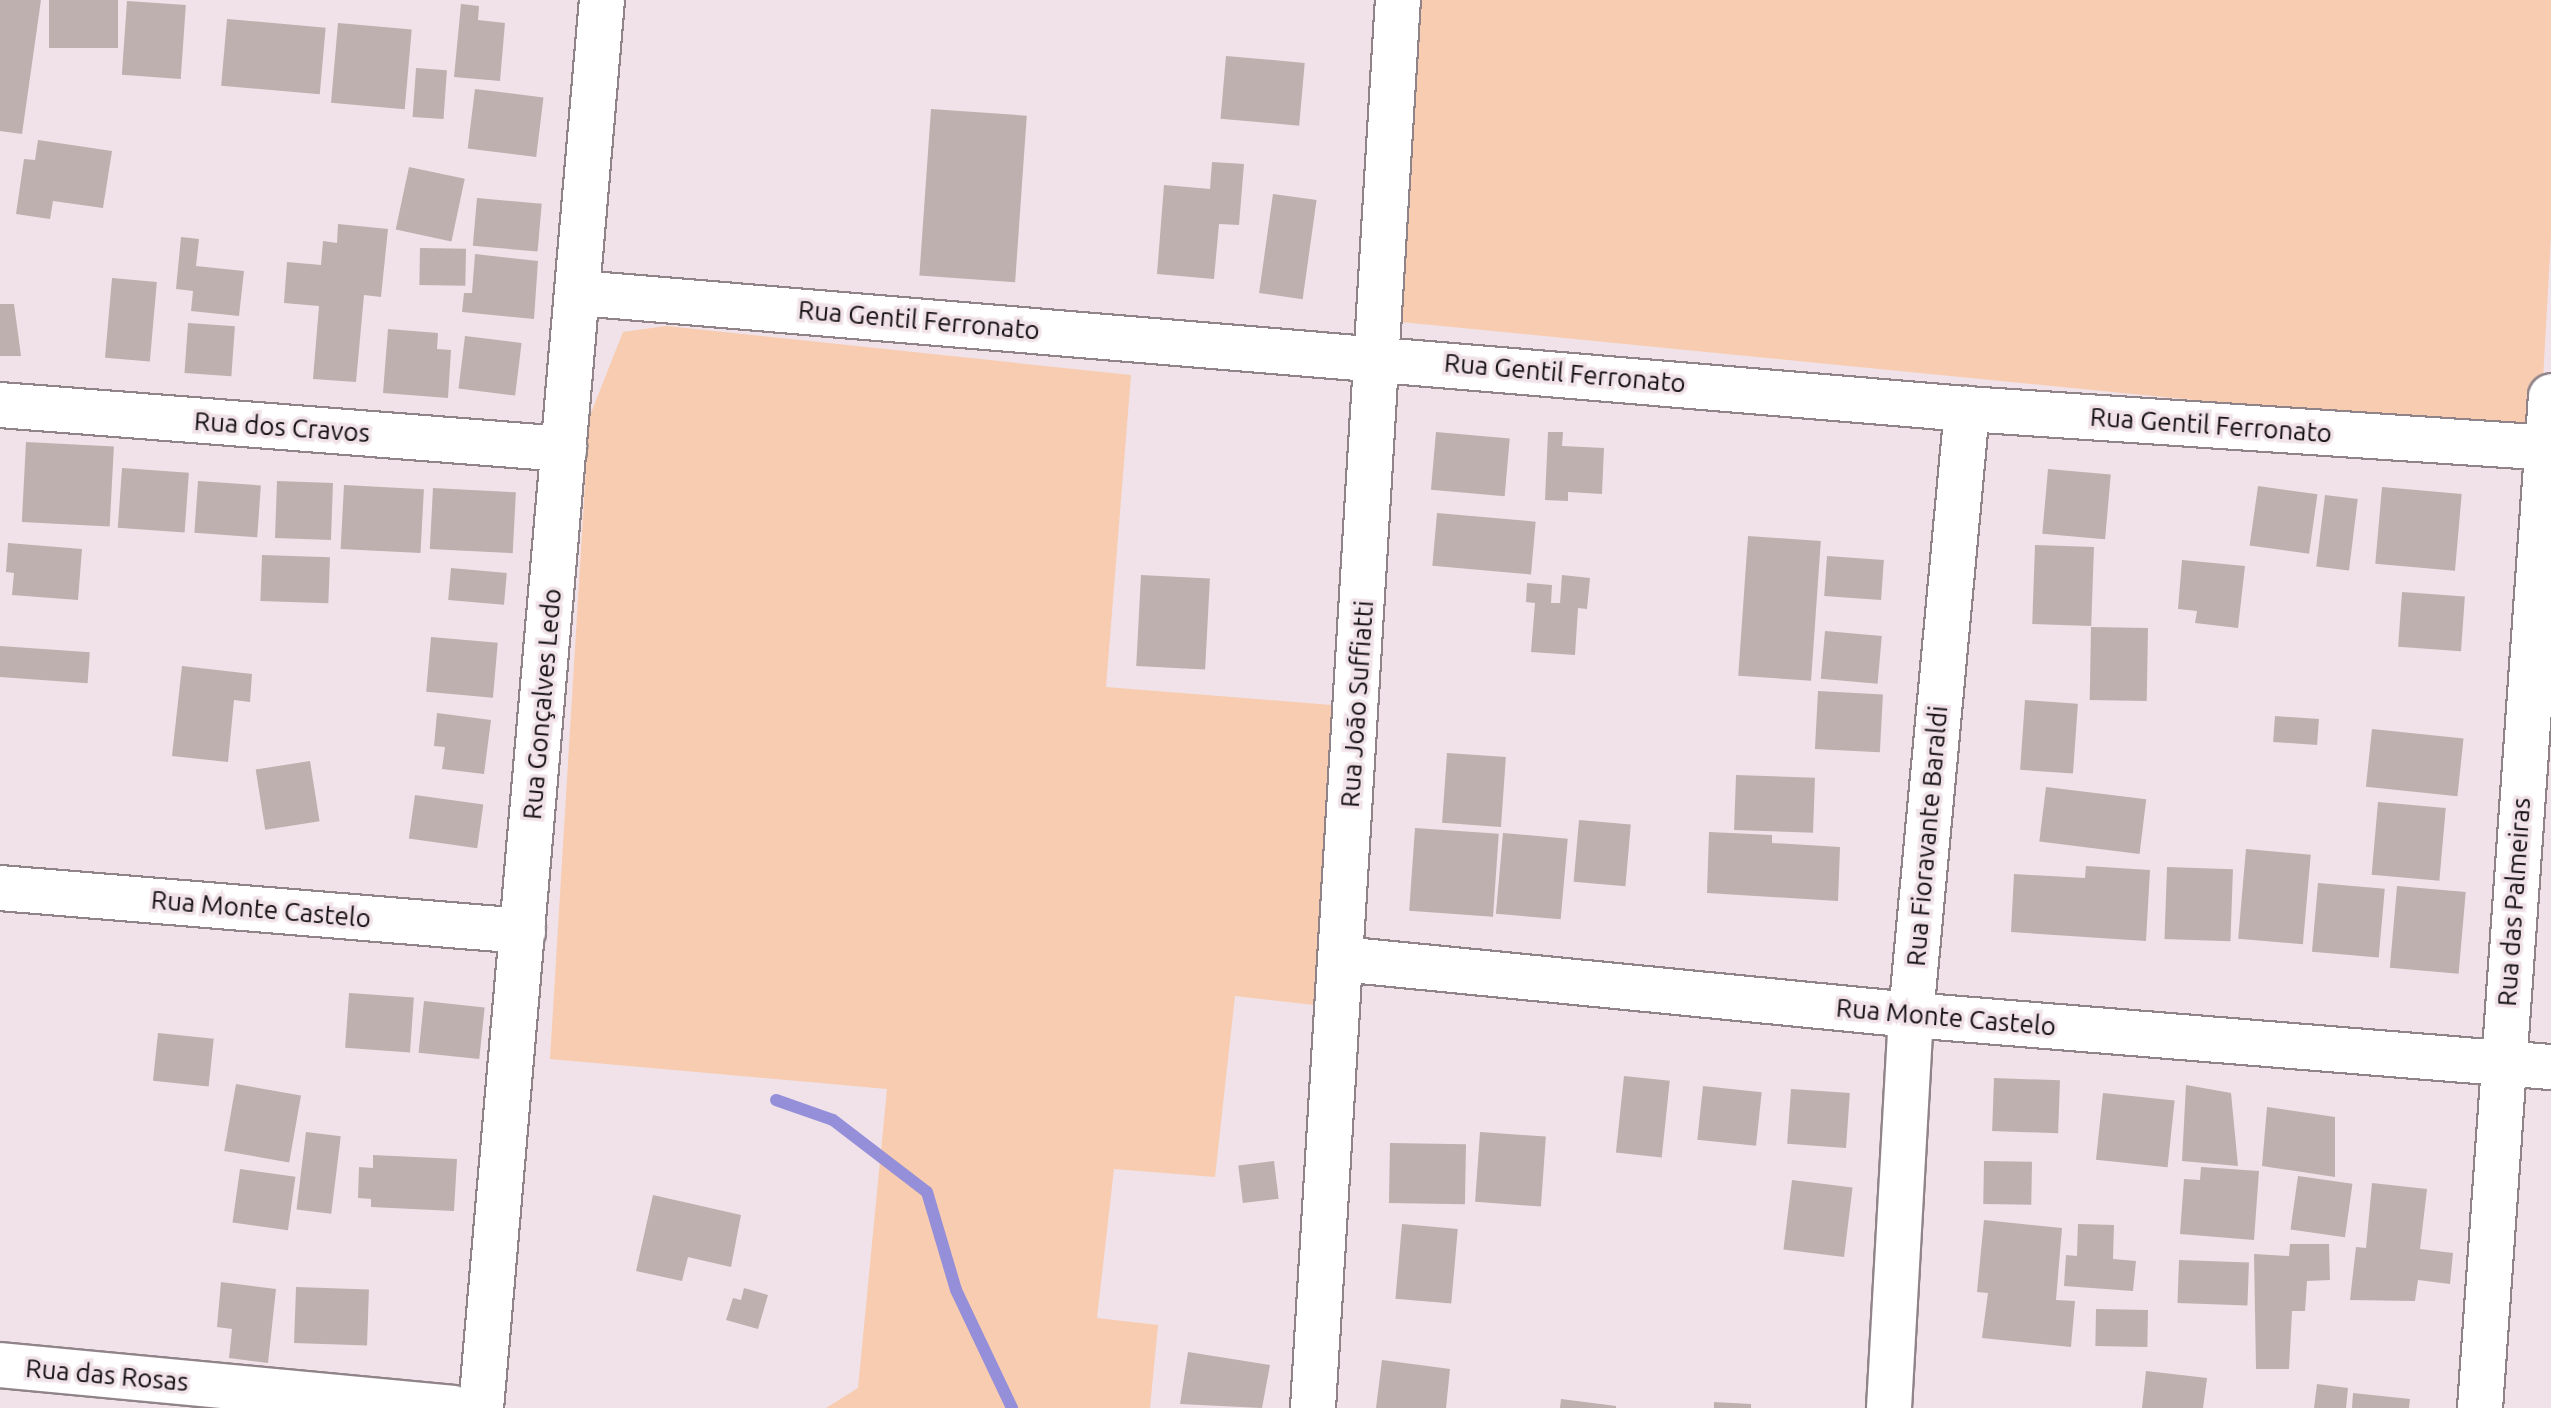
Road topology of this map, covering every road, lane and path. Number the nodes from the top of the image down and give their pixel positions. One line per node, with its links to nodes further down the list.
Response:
1 (602, 0): 3 (street, Rua Gonçalves Ledo)
2 (1398, 0): 4 (street, Rua João Suffiatti)
3 (579, 293): 4 (street, Rua Gentil Ferronato); 9 (street, Rua Gonçalves Ledo)
4 (1380, 357): 7 (street, Rua Gentil Ferronato); 12 (street, Rua João Suffiatti)
5 (2551, 396): 8 (street, Rua das Palmeiras)
6 (0, 405): 9 (street, Rua dos Cravos)
7 (1967, 409): 8 (street, Rua Gentil Ferronato); 13 (street, Rua Fioravante Baraldi)
8 (2549, 448): 14 (street, Rua das Palmeiras)
9 (564, 449): 11 (street, Rua Gonçalves Ledo)
10 (0, 888): 11 (street, Rua Monte Castelo)
11 (523, 931): 18 (street, Rua Gonçalves Ledo)
12 (1341, 959): 13 (street, Rua Monte Castelo); 19 (street, Rua João Suffiatti)
13 (1911, 1015): 14 (street, Rua Monte Castelo); 20 (street, Rua Fioravante Baraldi)
14 (2503, 1063): 15 (street, Rua Monte Castelo); 21 (street, Rua das Palmeiras)
15 (2551, 1067)
16 (0, 1365): 17 (street, Rua das Rosas)
17 (453, 1408)
18 (481, 1408)
19 (1313, 1408)
20 (1889, 1408)
21 (2480, 1408)

